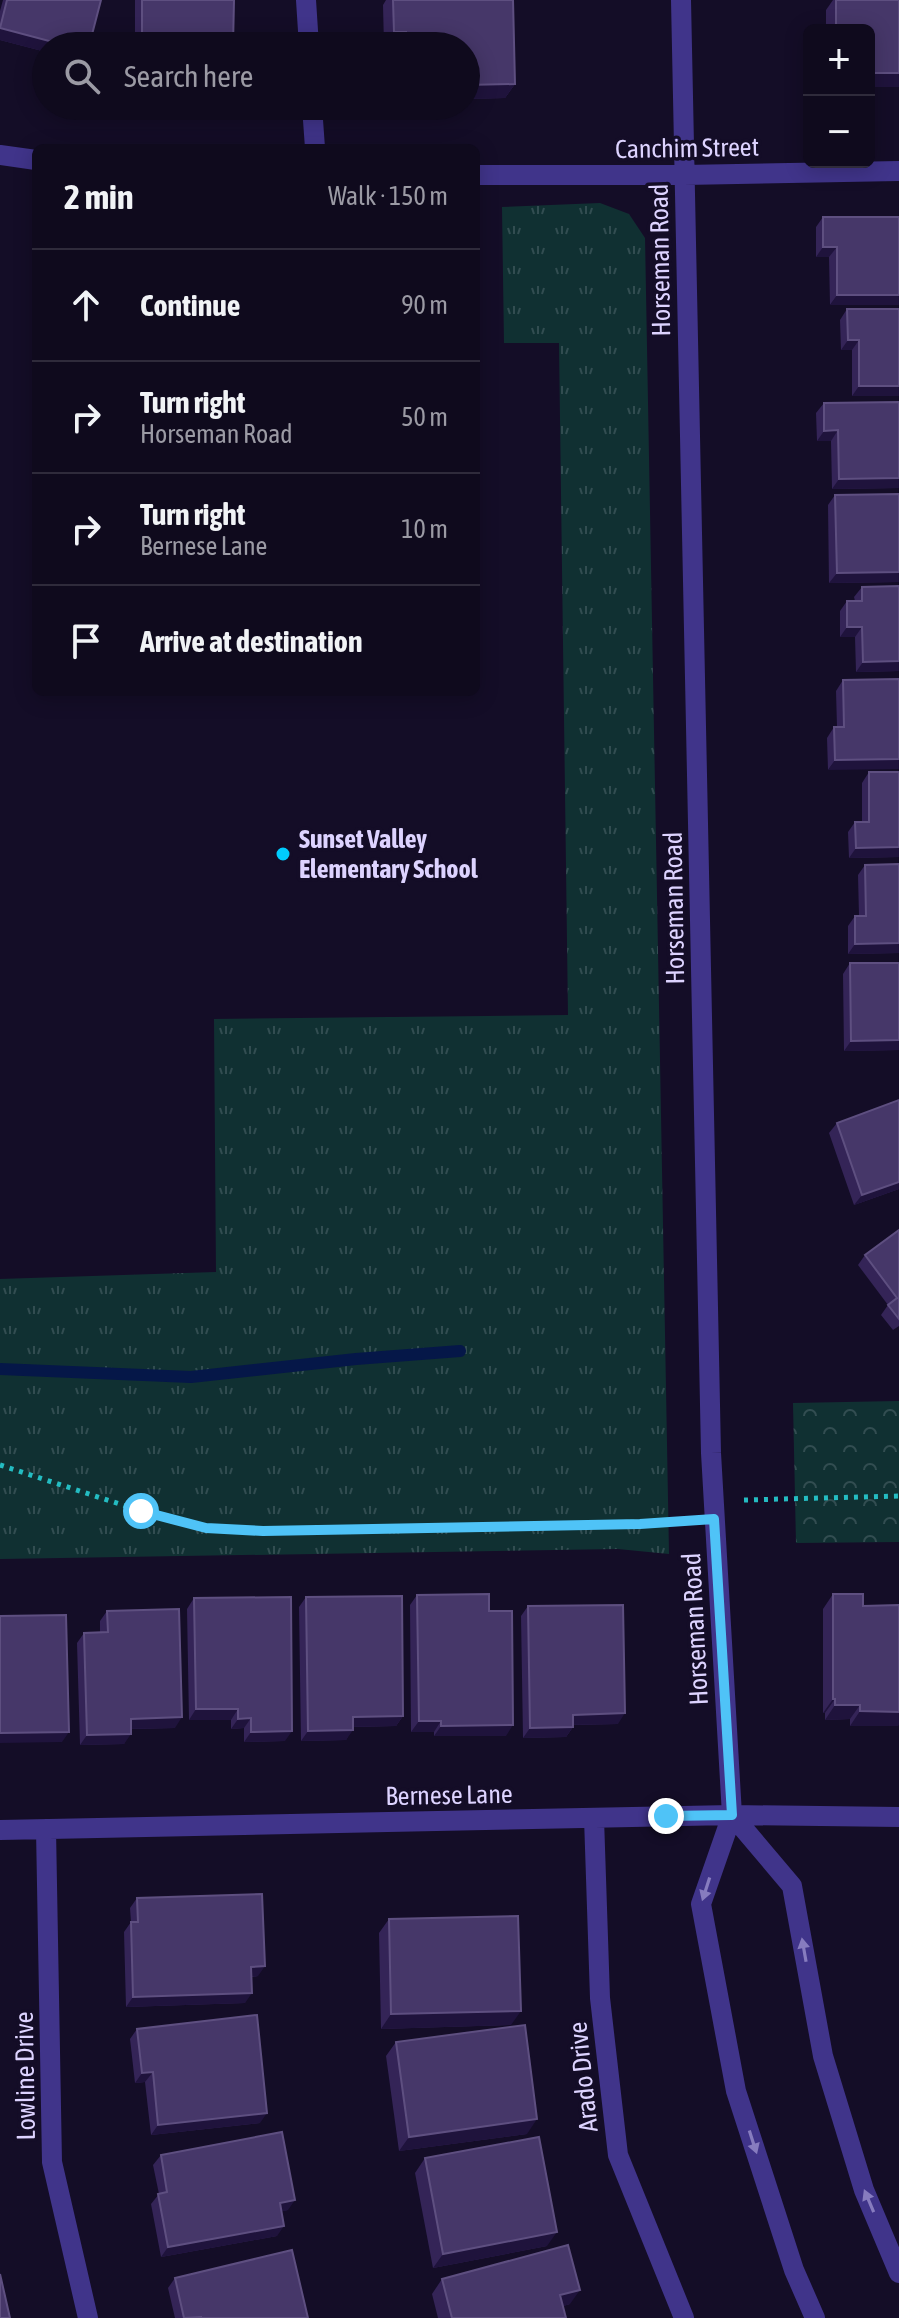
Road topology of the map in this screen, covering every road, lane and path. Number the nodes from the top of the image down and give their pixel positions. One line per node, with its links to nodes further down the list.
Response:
1 (306, 0): 3 (street)
2 (681, 0): 10 (street, Horseman Road)
3 (308, 32)
4 (313, 120): 5 (street)
5 (315, 144)
6 (0, 155): 7 (street)
7 (32, 159)
8 (899, 171): 10 (street, Canchim Street)
9 (480, 175): 10 (street, Canchim Street)
10 (684, 175): 13 (street, Horseman Road)
11 (0, 1465): 13 (path)
12 (899, 1496): 13 (path)
13 (714, 1510): 14 (street, Horseman Road)
14 (732, 1815): 15 (street, Bernese Lane); 16 (street, Bernese Lane); 19 (street, one-way to 14); 22 (street, Horseman Road, one-way to 22)
15 (899, 1817)
16 (594, 1818): 17 (street, Bernese Lane); 21 (street, Arado Drive)
17 (46, 1829): 18 (street, Bernese Lane); 20 (street, Lowline Drive)
18 (0, 1830)
19 (899, 2273)
20 (88, 2318)
21 (684, 2318)
22 (815, 2318)

